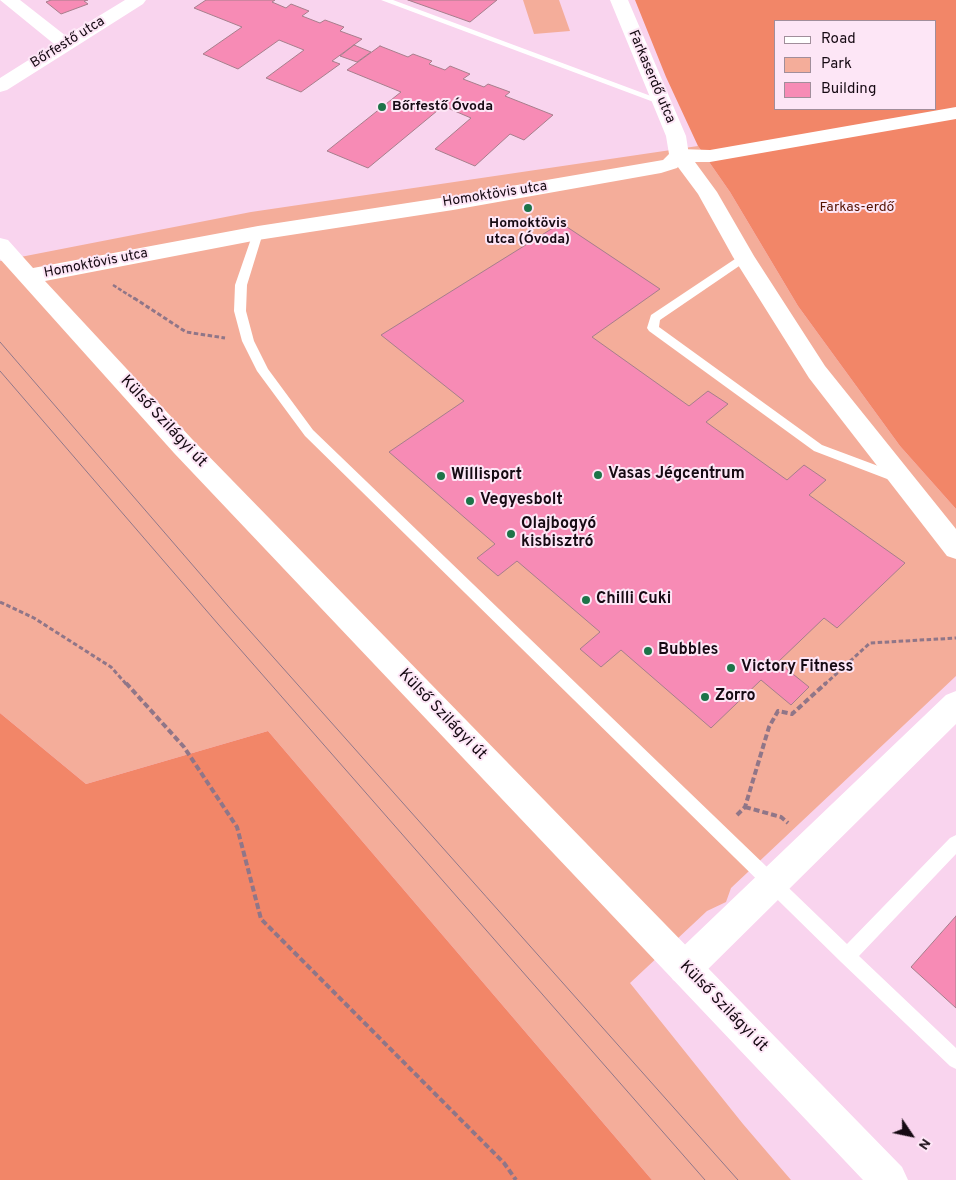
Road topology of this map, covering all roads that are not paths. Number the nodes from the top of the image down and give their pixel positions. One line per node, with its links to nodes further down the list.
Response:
1 (9, 0): 5 (street)
2 (137, 0): 5 (street, Bőrfestő utca)
3 (386, 0): 7 (lane)
4 (619, 0): 7 (street, Farkaserdő utca)
5 (66, 45): 6 (street, Bőrfestő utca)
6 (0, 86)
7 (662, 102): 9 (street, Farkaserdő utca)
8 (956, 113): 9 (street)
9 (678, 155): 10 (street, Homoktövis utca); 12 (street)
10 (258, 233): 13 (street, Homoktövis utca); 18 (lane)
11 (0, 245): 13 (street, Külső Szilágyi út)
12 (744, 257): 14 (street); 14 (lane)
13 (30, 276): 20 (street, Külső Szilágyi út)
14 (902, 480): 15 (street)
15 (956, 548)
16 (955, 707): 18 (street)
17 (956, 843): 19 (lane)
18 (772, 884): 19 (lane); 20 (street)
19 (847, 956): 21 (lane)
20 (685, 968): 22 (street, Külső Szilágyi út)
21 (956, 1060)
22 (890, 1180)

